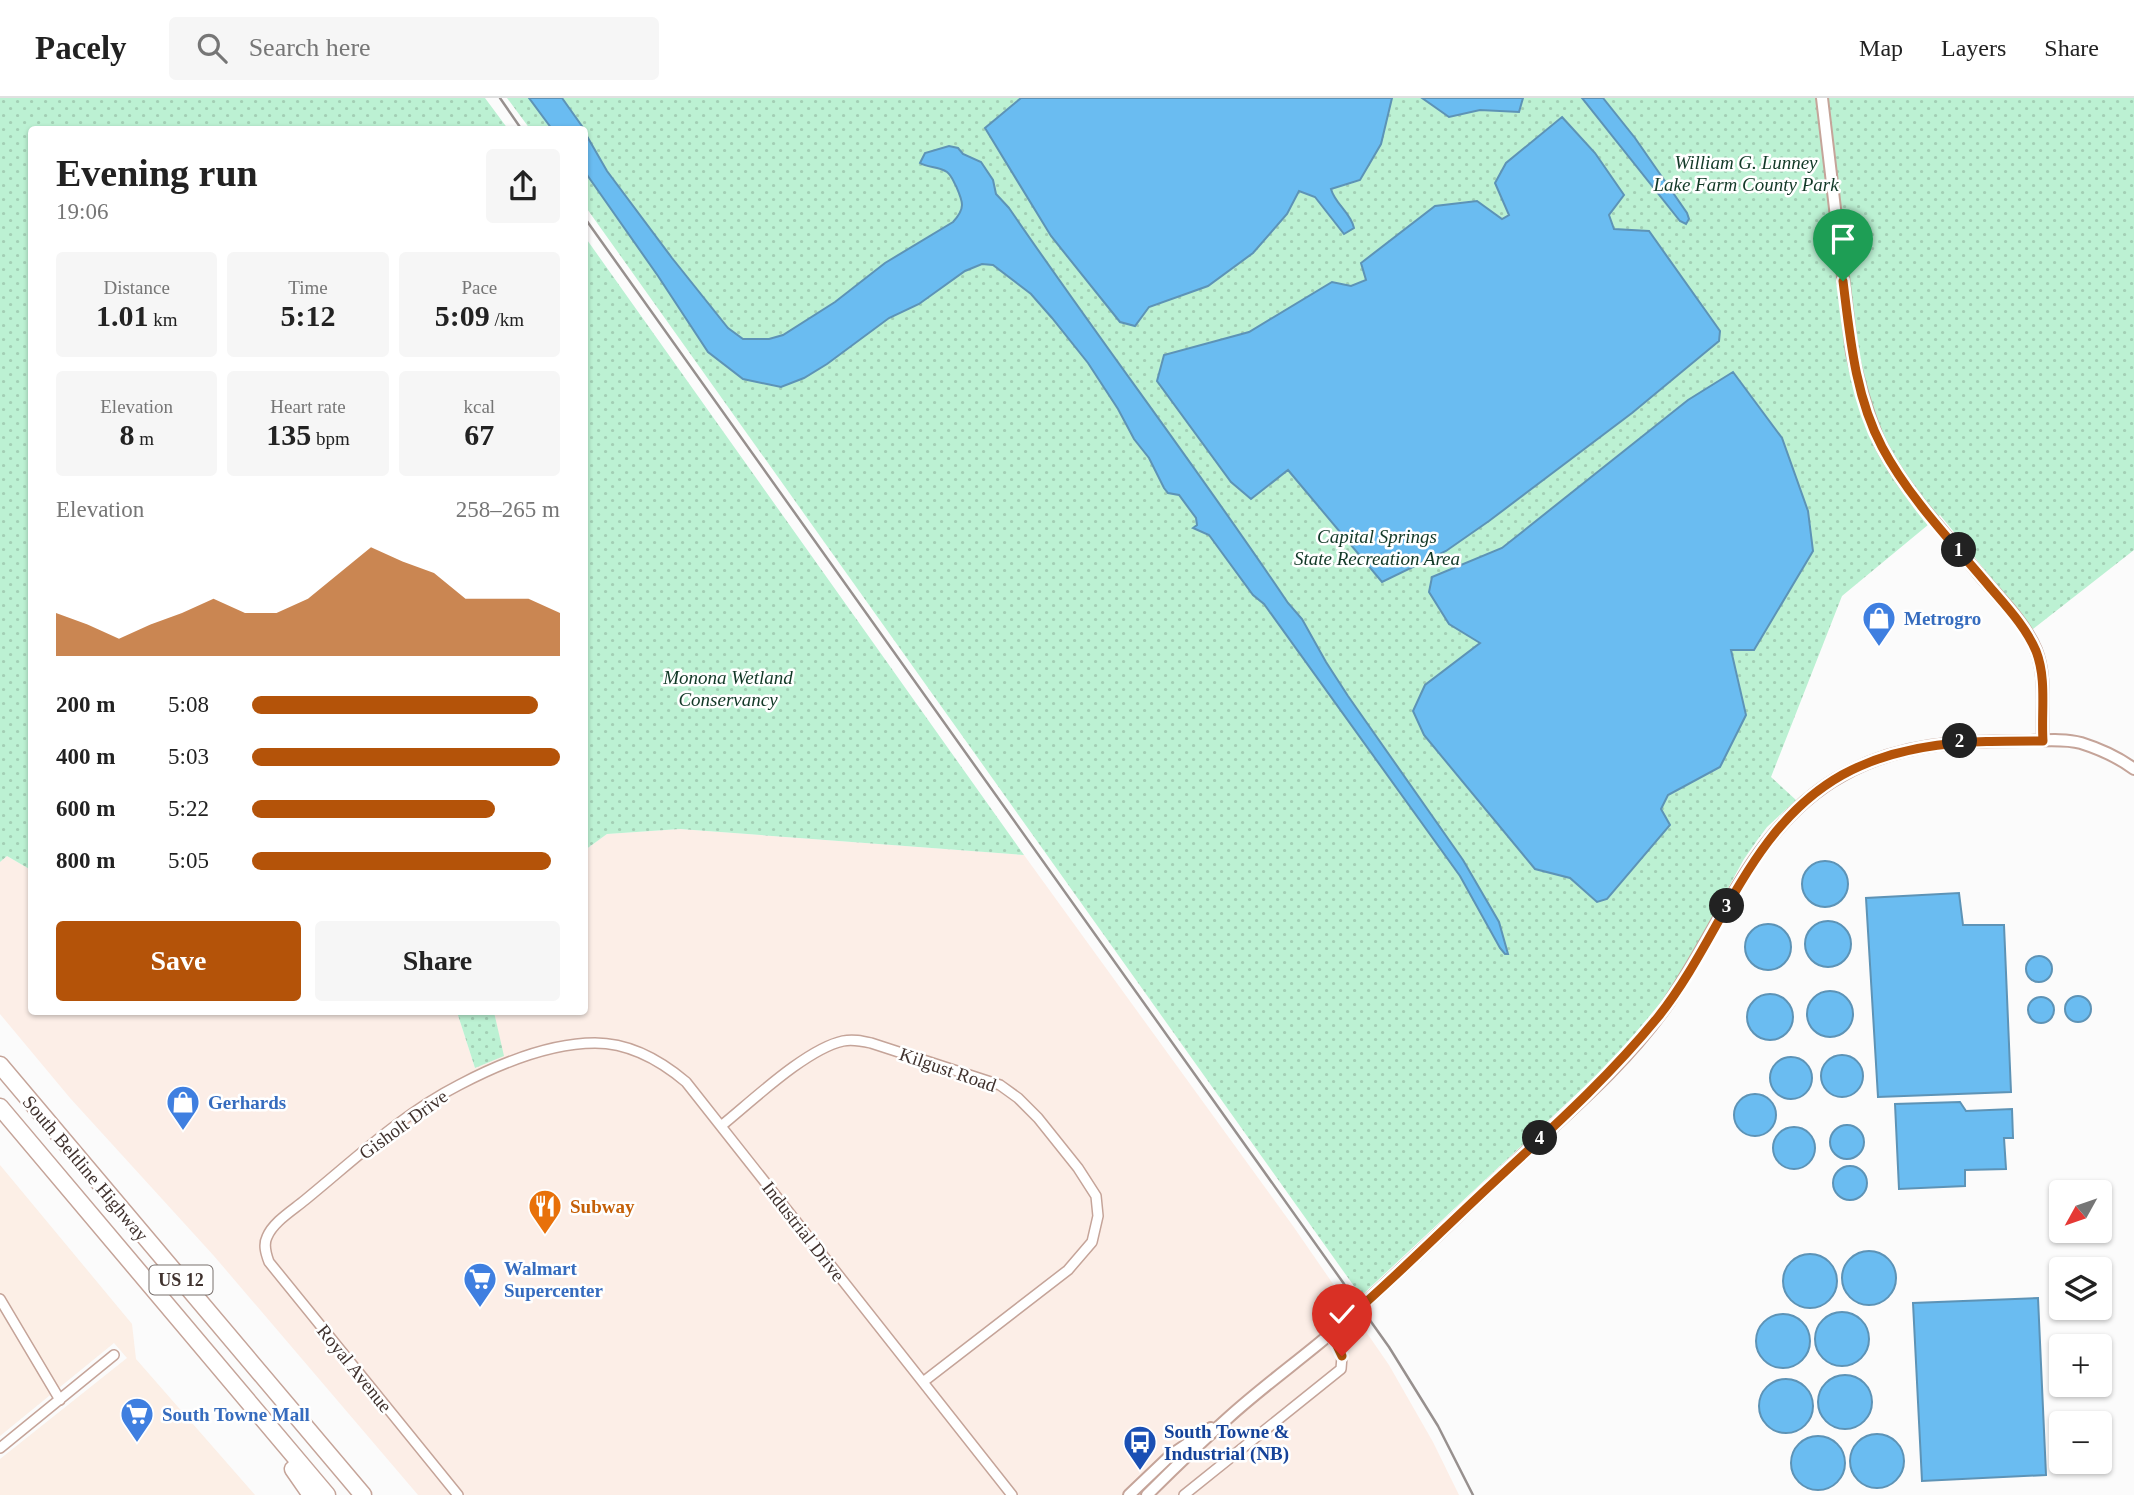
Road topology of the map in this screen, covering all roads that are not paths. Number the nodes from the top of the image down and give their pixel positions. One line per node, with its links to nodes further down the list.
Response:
1 (1822, 98): 2 (street)
2 (2043, 741): 3 (street); 10 (street)
3 (2134, 769)
4 (560, 1048): 7 (street, Industrial Drive); 8 (street, Gisholt Drive)
5 (0, 1065): 11 (highway, South Beltline Highway / US 12)
6 (0, 1107): 13 (highway, South Beltline Highway / US 12)
7 (721, 1126): 14 (street, Industrial Drive); 14 (street, Kilgust Road)
8 (267, 1236): 23 (street, Royal Avenue)
9 (0, 1299): 15 (street)
10 (1331, 1333): 16 (street); 26 (street)
11 (241, 1350): 21 (highway, South Beltline Highway / US 12); 22 (highway)
12 (114, 1355): 15 (street)
13 (220, 1367): 19 (highway); 20 (highway, South Beltline Highway / US 12)
14 (923, 1382): 18 (street, Industrial Drive)
15 (60, 1400): 17 (street)
16 (1230, 1416): 24 (street); 25 (street)
17 (0, 1448)
18 (1012, 1492)
19 (312, 1495)
20 (327, 1495)
21 (363, 1495)
22 (377, 1495)
23 (458, 1495)
24 (1129, 1495)
25 (1147, 1495)
26 (1184, 1495)

